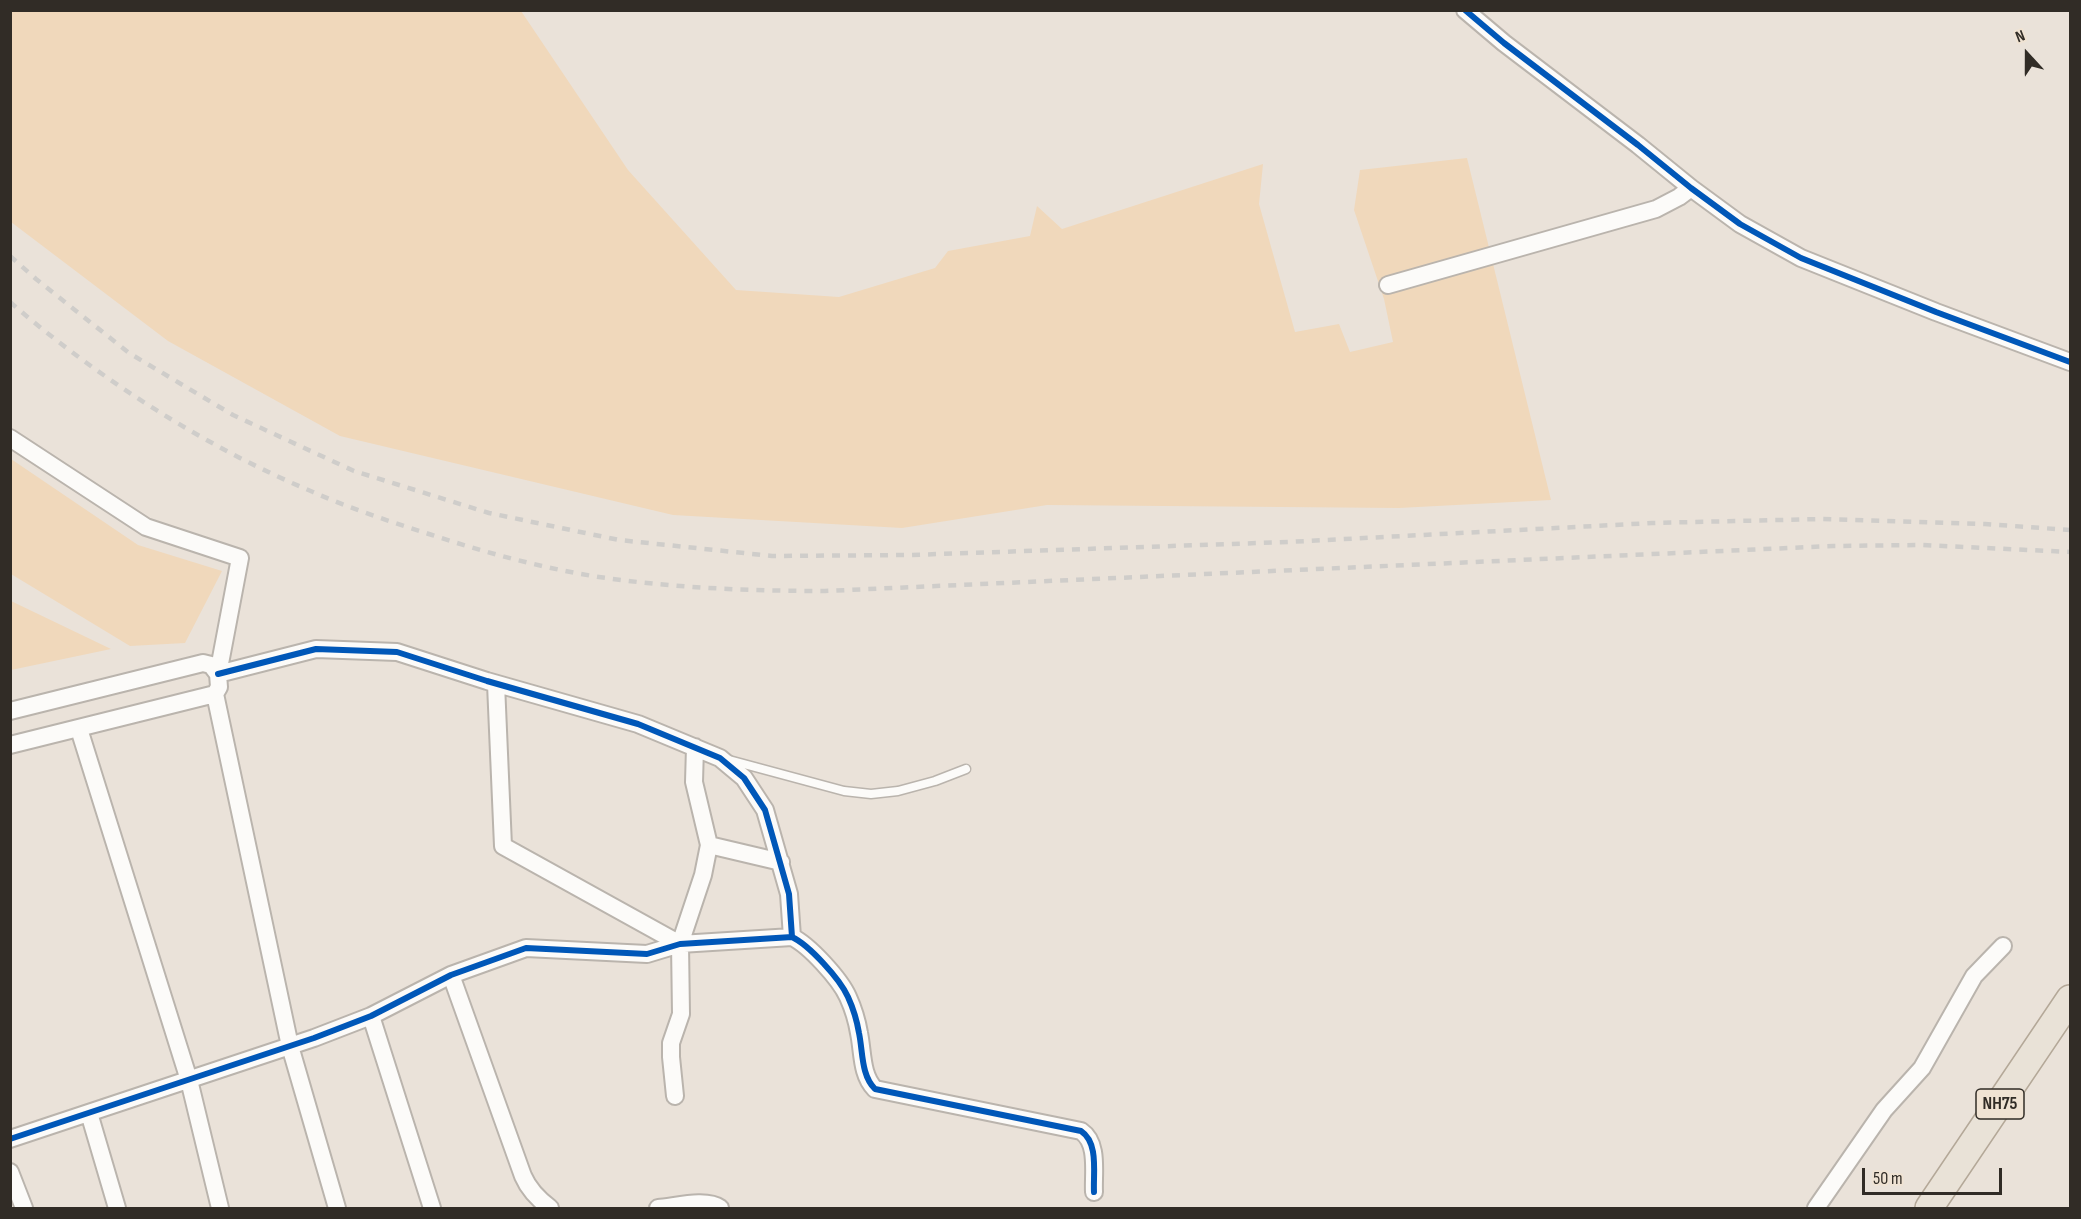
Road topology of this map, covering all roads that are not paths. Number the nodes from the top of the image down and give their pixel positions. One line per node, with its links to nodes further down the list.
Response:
1 (1465, 10): 2 (street)
2 (1690, 188): 3 (street); 4 (street)
3 (1388, 285)
4 (2070, 362)
5 (10, 438): 6 (street)
6 (218, 674): 7 (street); 8 (street); 9 (street)
7 (496, 684): 12 (street); 18 (street)
8 (215, 694): 10 (street); 23 (street)
9 (10, 711)
10 (79, 729): 11 (street); 24 (street)
11 (10, 745)
12 (694, 747): 13 (street); 15 (street)
13 (720, 758): 14 (lane); 16 (street)
14 (966, 769)
15 (709, 845): 16 (street); 18 (street)
16 (781, 862): 17 (street)
17 (792, 937): 18 (street); 29 (street)
18 (680, 945): 20 (street); 25 (street)
19 (2003, 946): 38 (street)
20 (451, 975): 22 (street); 35 (street)
21 (2070, 999): 39 (highway, NH75)
22 (371, 1016): 23 (street); 34 (street)
23 (290, 1046): 24 (street); 33 (street)
24 (189, 1080): 26 (street); 32 (street)
25 (675, 1095)
26 (89, 1113): 27 (street); 31 (street)
27 (10, 1139)
28 (10, 1172): 30 (street)
29 (1094, 1192)
30 (24, 1209)
31 (117, 1209)
32 (220, 1209)
33 (337, 1209)
34 (432, 1209)
35 (550, 1209)
36 (657, 1209): 37 (street)
37 (720, 1209)
38 (1816, 1209)
39 (1929, 1209)

